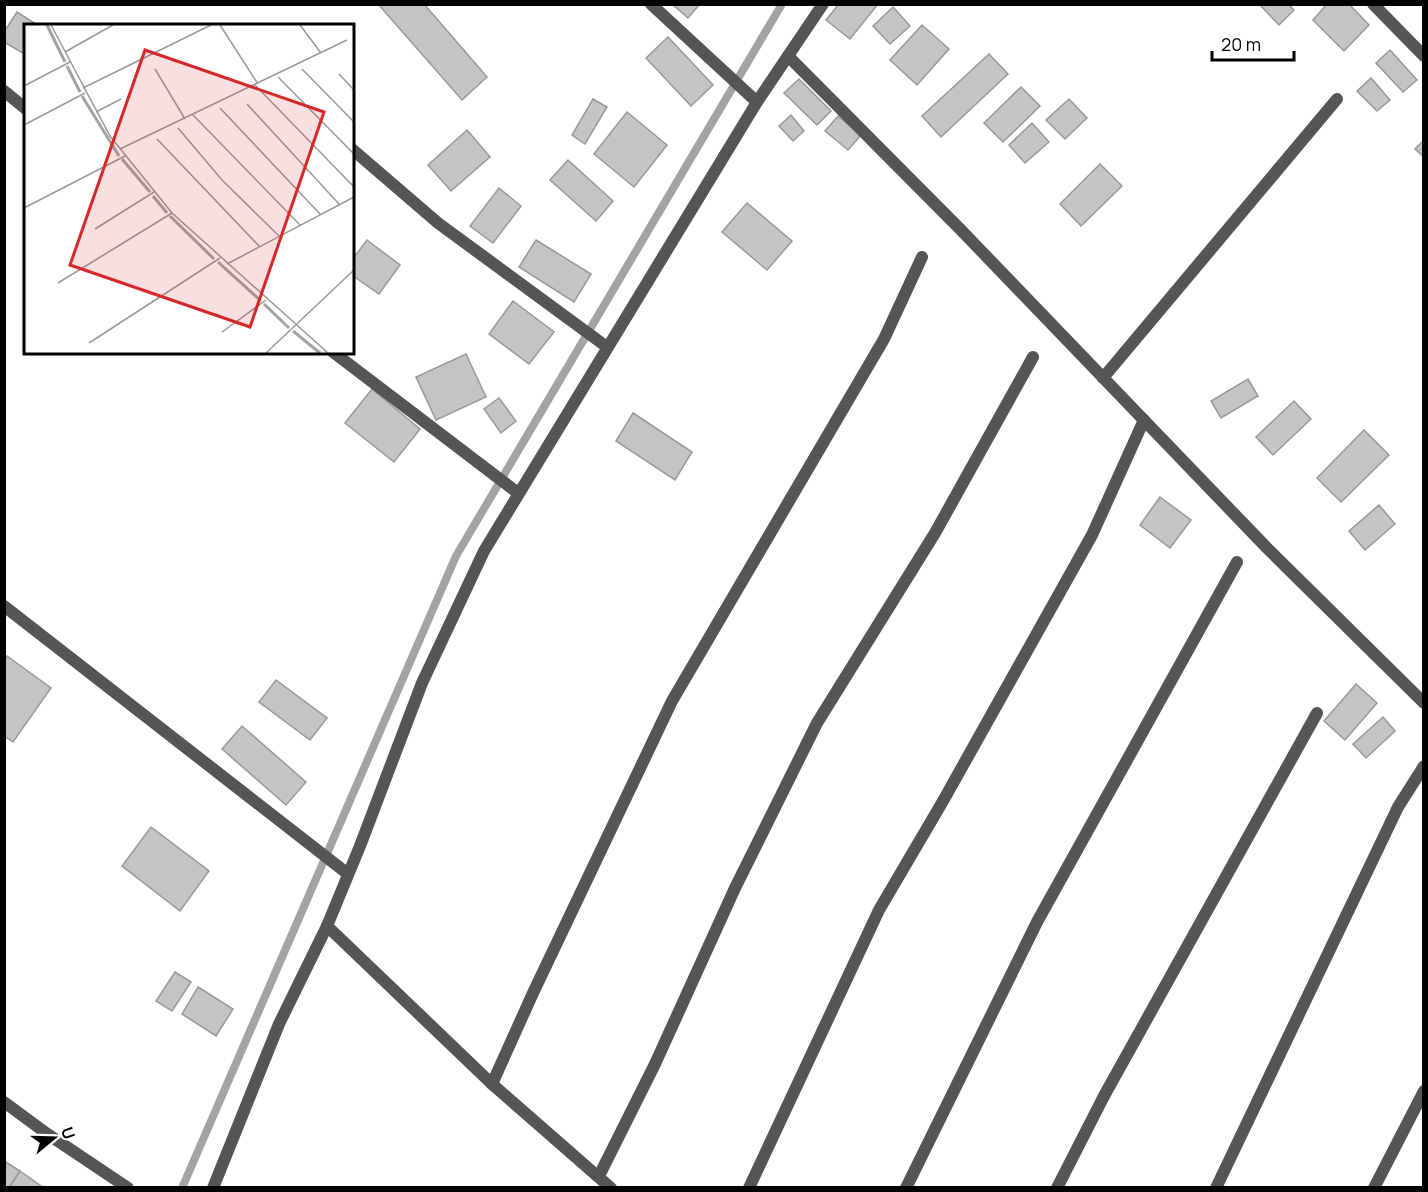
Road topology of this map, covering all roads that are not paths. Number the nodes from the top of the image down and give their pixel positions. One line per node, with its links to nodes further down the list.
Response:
1 (651, 4): 8 (street)
2 (823, 4): 4 (street)
3 (1372, 4): 5 (street)
4 (788, 56): 8 (street); 15 (street)
5 (1424, 56)
6 (4, 92): 9 (street)
7 (1337, 99): 15 (street)
8 (757, 102): 12 (street)
9 (24, 107)
10 (354, 150): 12 (street)
11 (922, 257): 25 (street)
12 (607, 347): 17 (street)
13 (336, 354): 17 (street)
14 (1032, 357): 28 (street)
15 (1103, 378): 16 (street)
16 (1144, 420): 20 (street); 32 (street)
17 (518, 493): 23 (street)
18 (1237, 562): 33 (street)
19 (4, 606): 23 (street)
20 (1424, 704)
21 (1317, 713): 34 (street)
22 (1424, 766): 35 (street)
23 (348, 874): 24 (street)
24 (327, 926): 25 (street); 30 (street)
25 (492, 1084): 28 (street)
26 (1424, 1090): 36 (street)
27 (4, 1102): 29 (street)
28 (598, 1176): 31 (street)
29 (128, 1188)
30 (213, 1188)
31 (611, 1188)
32 (749, 1188)
33 (906, 1188)
34 (1057, 1188)
35 (1216, 1188)
36 (1374, 1188)

